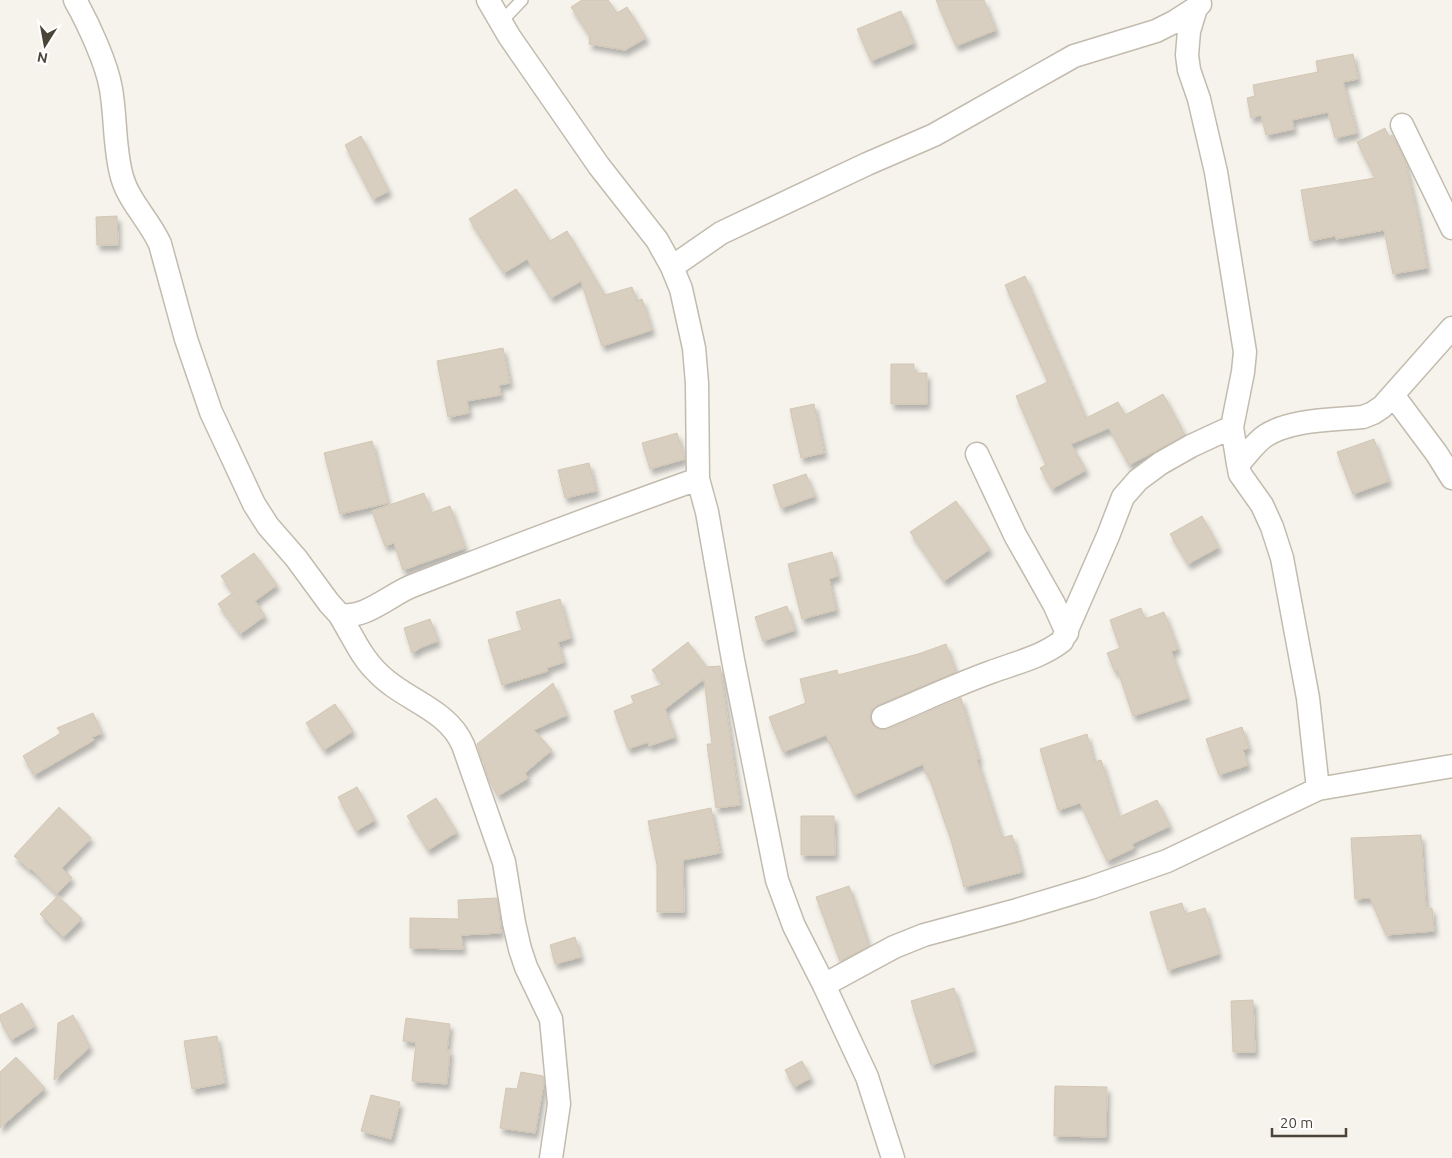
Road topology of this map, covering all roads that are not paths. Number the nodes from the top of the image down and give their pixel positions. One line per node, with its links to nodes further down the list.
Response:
1 (75, 0): 16 (street)
2 (488, 0): 5 (street)
3 (522, 0): 5 (lane)
4 (1200, 4): 8 (street); 11 (street)
5 (501, 22): 8 (street)
6 (1402, 125): 7 (street)
7 (1452, 228)
8 (672, 267): 15 (street)
9 (1452, 328): 10 (street)
10 (1392, 395): 13 (street); 14 (street)
11 (1232, 427): 13 (street); 17 (street)
12 (977, 454): 17 (street)
13 (1238, 464): 20 (street)
14 (1452, 478)
15 (698, 479): 16 (street); 21 (street)
16 (340, 614): 22 (street)
17 (1067, 633): 18 (street)
18 (883, 717)
19 (1452, 766): 20 (street)
20 (1318, 789): 21 (street)
21 (824, 984): 23 (street)
22 (551, 1158)
23 (892, 1158)

